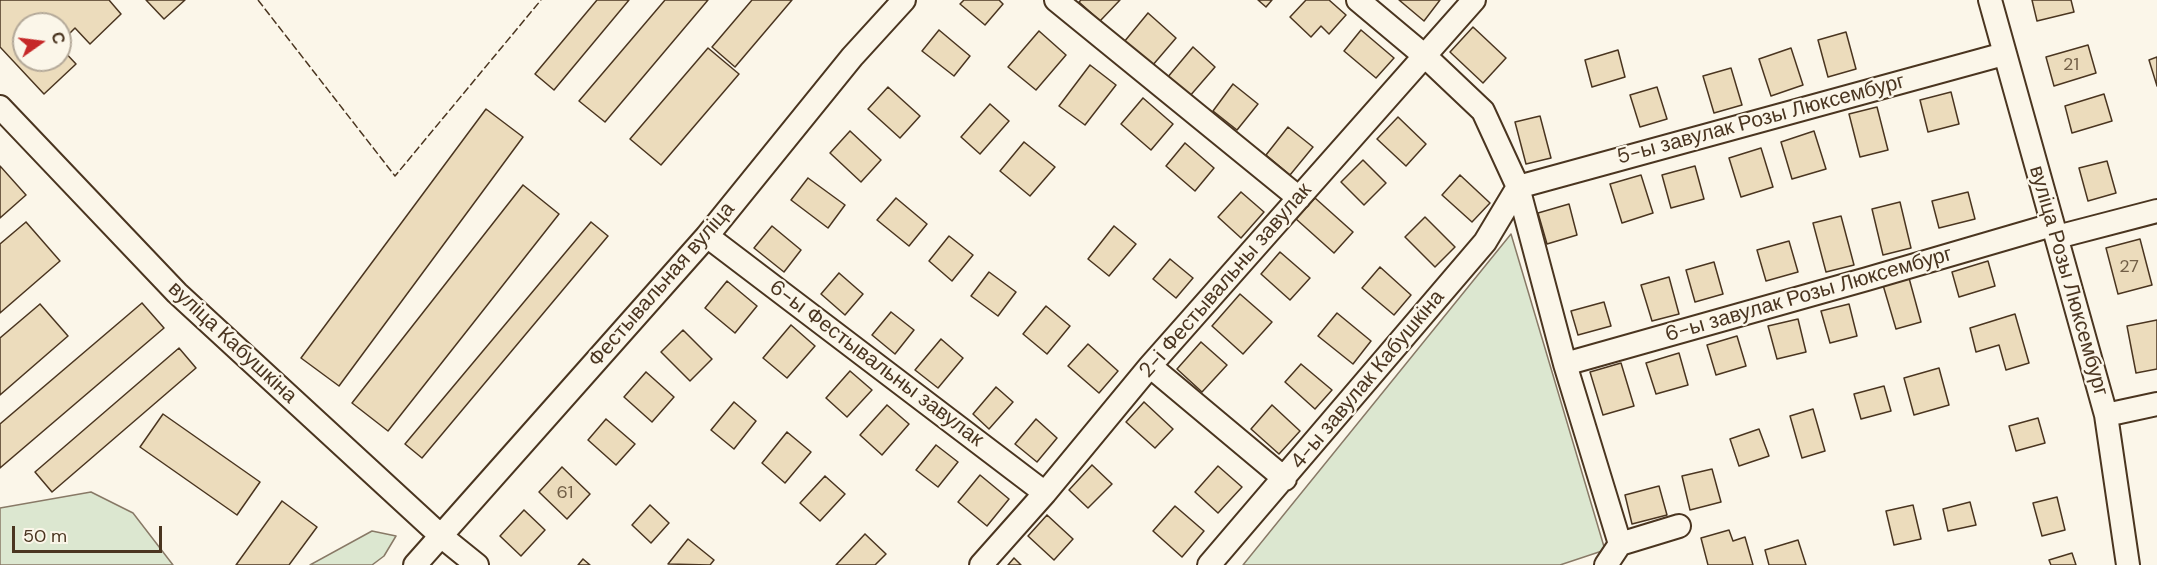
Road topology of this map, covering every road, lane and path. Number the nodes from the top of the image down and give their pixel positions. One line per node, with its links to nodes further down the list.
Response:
1 (904, 0): 13 (street, Фестывальная вуліца)
2 (1056, 0): 10 (street)
3 (1358, 0): 7 (street)
4 (1474, 0): 7 (street, 2-і Фестывальны завулак)
5 (1990, 0): 6 (street, вуліца Розы Люксембург)
6 (2004, 54): 9 (street, 5-ы завулак Розы Люксембург); 12 (street, вуліца Розы Люксембург)
7 (1426, 57): 9 (street); 10 (street, 2-і Фестывальны завулак)
8 (0, 107): 21 (street, вуліца Кабушкіна)
9 (1518, 187): 14 (street); 18 (street, 4-ы завулак Кабушкіна)
10 (1299, 198): 15 (street, 2-і Фестывальны завулак)
11 (2157, 211): 12 (street, 6-ы завулак Розы Люксембург)
12 (2054, 231): 14 (street, 6-ы завулак Розы Люксембург); 17 (street, вуліца Розы Люксембург)
13 (707, 236): 19 (street, 6-ы Фестывальны завулак); 21 (street, Фестывальная вуліца)
14 (1565, 364): 22 (street)
15 (1150, 366): 18 (street); 19 (street, 2-і Фестывальны завулак)
16 (2157, 404): 17 (street)
17 (2106, 415): 28 (street, вуліца Розы Люксембург)
18 (1285, 478): 26 (street, 4-ы завулак Кабушкіна)
19 (1045, 492): 25 (street, 2-і Фестывальны завулак)
20 (1680, 526): 22 (street)
21 (441, 536): 23 (street, Фестывальная вуліца); 24 (street, вуліца Кабушкіна)
22 (1620, 544): 27 (street)
23 (415, 565)
24 (477, 565)
25 (981, 565)
26 (1209, 565)
27 (1606, 565)
28 (2128, 565)

